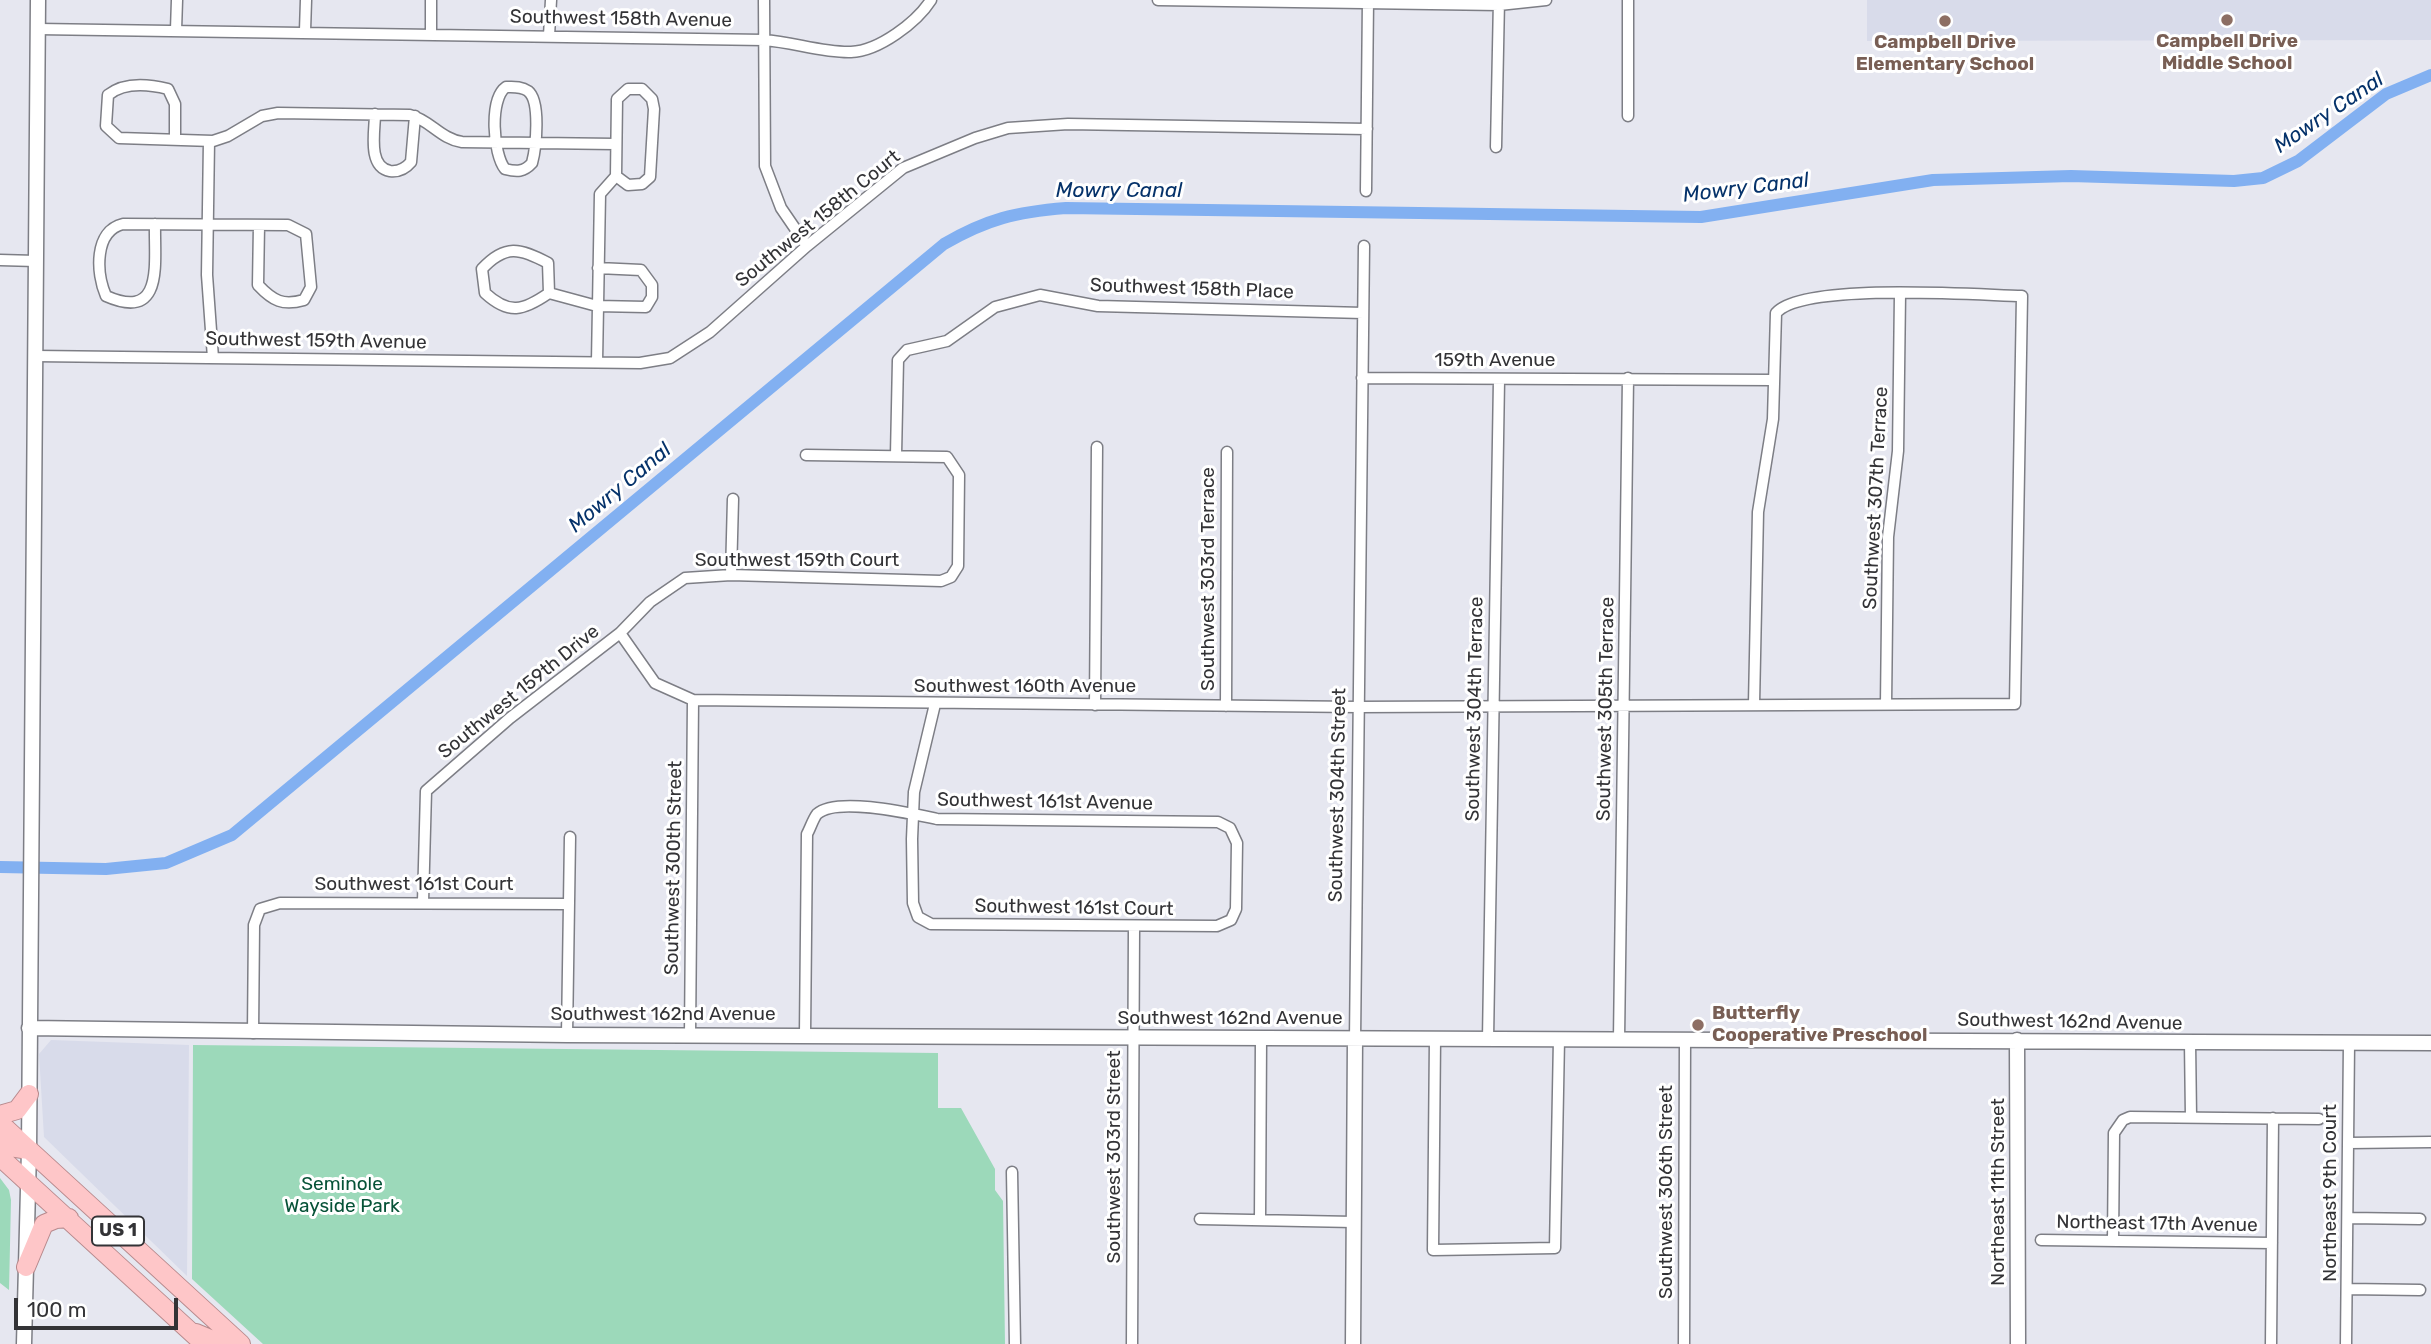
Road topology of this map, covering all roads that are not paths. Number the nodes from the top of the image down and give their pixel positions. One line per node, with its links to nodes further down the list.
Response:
1 (38, 0): 14 (street)
2 (177, 0): 15 (street)
3 (306, 0): 16 (street)
4 (431, 0): 17 (street)
5 (551, 0): 18 (street)
6 (764, 0): 19 (street)
7 (931, 0): 19 (street, Southwest 158th Avenue)
8 (1158, 0): 11 (street)
9 (1546, 0): 13 (street)
10 (1628, 0): 22 (street)
11 (1236, 1): 12 (street)
12 (1368, 2): 13 (street); 23 (street)
13 (1499, 3): 29 (street)
14 (38, 29): 15 (street, Southwest 158th Avenue); 38 (street)
15 (176, 30): 16 (street, Southwest 158th Avenue)
16 (305, 31): 17 (street, Southwest 158th Avenue)
17 (431, 33): 18 (street, Southwest 158th Avenue)
18 (550, 36): 19 (street, Southwest 158th Avenue)
19 (764, 40): 35 (street)
20 (375, 114): 21 (street); 21 (street); 25 (street)
21 (415, 116): 26 (street)
22 (1628, 116)
23 (1367, 129): 31 (street); 35 (street, Southwest 158th Court)
24 (175, 140): 24 (street); 25 (street)
25 (209, 141): 33 (street)
26 (496, 142): 27 (street); 27 (street); 27 (street)
27 (535, 143): 28 (street)
28 (615, 144): 30 (street); 30 (street)
29 (1496, 147)
30 (616, 176): 39 (street)
31 (1366, 191)
32 (155, 224): 32 (street); 33 (street)
33 (207, 224): 34 (street); 45 (street)
34 (259, 225): 34 (street)
35 (807, 246): 46 (street, Southwest 158th Court)
36 (1364, 246): 43 (street, Southwest 304th Street)
37 (0, 260): 38 (street)
38 (36, 261): 44 (street)
39 (598, 268): 42 (street); 42 (street)
40 (549, 293): 40 (street); 42 (street)
41 (1900, 294): 50 (street); 61 (street, Southwest 307th Terrace); 61 (street)
42 (597, 306): 46 (street)
43 (1363, 313): 47 (street, Southwest 304th Street); 53 (street, Southwest 158th Place)
44 (35, 356): 45 (street, Southwest 159th Avenue); 73 (street)
45 (213, 358): 46 (street, Southwest 159th Avenue)
46 (597, 362)
47 (1362, 378): 49 (street, 159th Avenue); 66 (street, Southwest 304th Street)
48 (1628, 378): 49 (street, 159th Avenue); 50 (street); 65 (street, Southwest 305th Terrace)
49 (1499, 380): 64 (street, Southwest 304th Terrace)
50 (1773, 380): 60 (street)
51 (1097, 447): 62 (street)
52 (1227, 452): 63 (street, Southwest 303rd Terrace)
53 (896, 454): 54 (street); 56 (street, Southwest 159th Court)
54 (806, 456)
55 (733, 499): 56 (street)
56 (731, 575): 57 (street, Southwest 159th Court)
57 (620, 633): 58 (street, Southwest 159th Drive); 69 (street, Southwest 159th Drive)
58 (692, 700): 59 (street, Southwest 160th Avenue); 77 (street, Southwest 300th Street)
59 (935, 704): 62 (street, Southwest 160th Avenue); 67 (street)
60 (1754, 704): 61 (street); 65 (street)
61 (1886, 704)
62 (1096, 705): 63 (street, Southwest 160th Avenue)
63 (1226, 706): 66 (street, Southwest 160th Avenue)
64 (1492, 706): 65 (street, Southwest 160th Avenue); 66 (street, Southwest 160th Avenue); 79 (street, Southwest 304th Terrace)
65 (1623, 707): 84 (street, Southwest 305th Terrace)
66 (1358, 708): 81 (street, Southwest 304th Street)
67 (913, 815): 71 (street, Southwest 161st Avenue); 72 (street, Southwest 161st Court); 75 (street, Southwest 161st Avenue)
68 (570, 836): 70 (street)
69 (423, 902): 70 (street, Southwest 161st Court); 74 (street, Southwest 161st Court)
70 (568, 904): 76 (street)
71 (1231, 920): 72 (street, Southwest 161st Court)
72 (1134, 928): 78 (street, Southwest 303rd Street)
73 (29, 1028): 74 (street, Southwest 162nd Avenue); 90 (street)
74 (253, 1033): 76 (street, Southwest 162nd Avenue)
75 (805, 1034): 77 (street, Southwest 162nd Avenue); 78 (street, Southwest 162nd Avenue)
76 (567, 1035): 77 (street, Southwest 162nd Avenue)
77 (690, 1036)
78 (1132, 1038): 80 (street, Southwest 162nd Avenue); 122 (street, Southwest 303rd Street)
79 (1488, 1038): 82 (street, Southwest 162nd Avenue); 83 (street, Southwest 162nd Avenue)
80 (1261, 1039): 81 (street, Southwest 162nd Avenue); 106 (street)
81 (1355, 1039): 82 (street, Southwest 162nd Avenue); 108 (street, Southwest 304th Street)
82 (1435, 1039): 83 (street)
83 (1559, 1039): 84 (street, Southwest 162nd Avenue)
84 (1619, 1040): 85 (street, Southwest 162nd Avenue)
85 (1685, 1040): 86 (street, Southwest 162nd Avenue); 124 (street, Southwest 306th Street)
86 (2017, 1040): 87 (street, Southwest 162nd Avenue); 125 (street, Northeast 11th Street)
87 (2190, 1042): 88 (street, Southwest 162nd Avenue); 92 (street)
88 (2349, 1042): 89 (street, Southwest 162nd Avenue); 98 (street, Northeast 9th Court)
89 (2431, 1043)
90 (29, 1094): 91 (highway); 99 (street)
91 (0, 1115)
92 (2191, 1117): 93 (street); 110 (street)
93 (2273, 1118): 94 (street); 111 (street)
94 (2319, 1119)
95 (0, 1123): 99 (highway, US 1)
96 (0, 1141): 99 (highway)
97 (2431, 1142): 98 (street)
98 (2349, 1143): 104 (street, Northeast 9th Court)
99 (29, 1150): 102 (street); 115 (highway, US 1)
100 (0, 1157): 102 (highway, US 1)
101 (1012, 1172): 121 (street)
102 (29, 1184): 103 (highway, US 1); 112 (street); 115 (highway)
103 (69, 1218): 112 (highway); 116 (highway, US 1)
104 (2349, 1218): 107 (street); 113 (street, Northeast 9th Court)
105 (1200, 1219): 106 (street)
106 (1260, 1219): 108 (street)
107 (2420, 1219)
108 (1354, 1222): 123 (street, Southwest 304th Street)
109 (2041, 1240): 110 (street, Northeast 17th Avenue)
110 (2113, 1241): 111 (street, Northeast 17th Avenue)
111 (2272, 1243): 126 (street)
112 (26, 1267): 117 (street)
113 (2347, 1289): 114 (street); 127 (street, Northeast 9th Court)
114 (2420, 1290)
115 (206, 1312): 120 (highway, US 1)
116 (189, 1330): 118 (highway, US 1); 119 (highway)
117 (24, 1344)
118 (204, 1344)
119 (222, 1344)
120 (241, 1344)
121 (1015, 1344)
122 (1132, 1344)
123 (1353, 1344)
124 (1684, 1344)
125 (2018, 1344)
126 (2271, 1344)
127 (2346, 1344)

